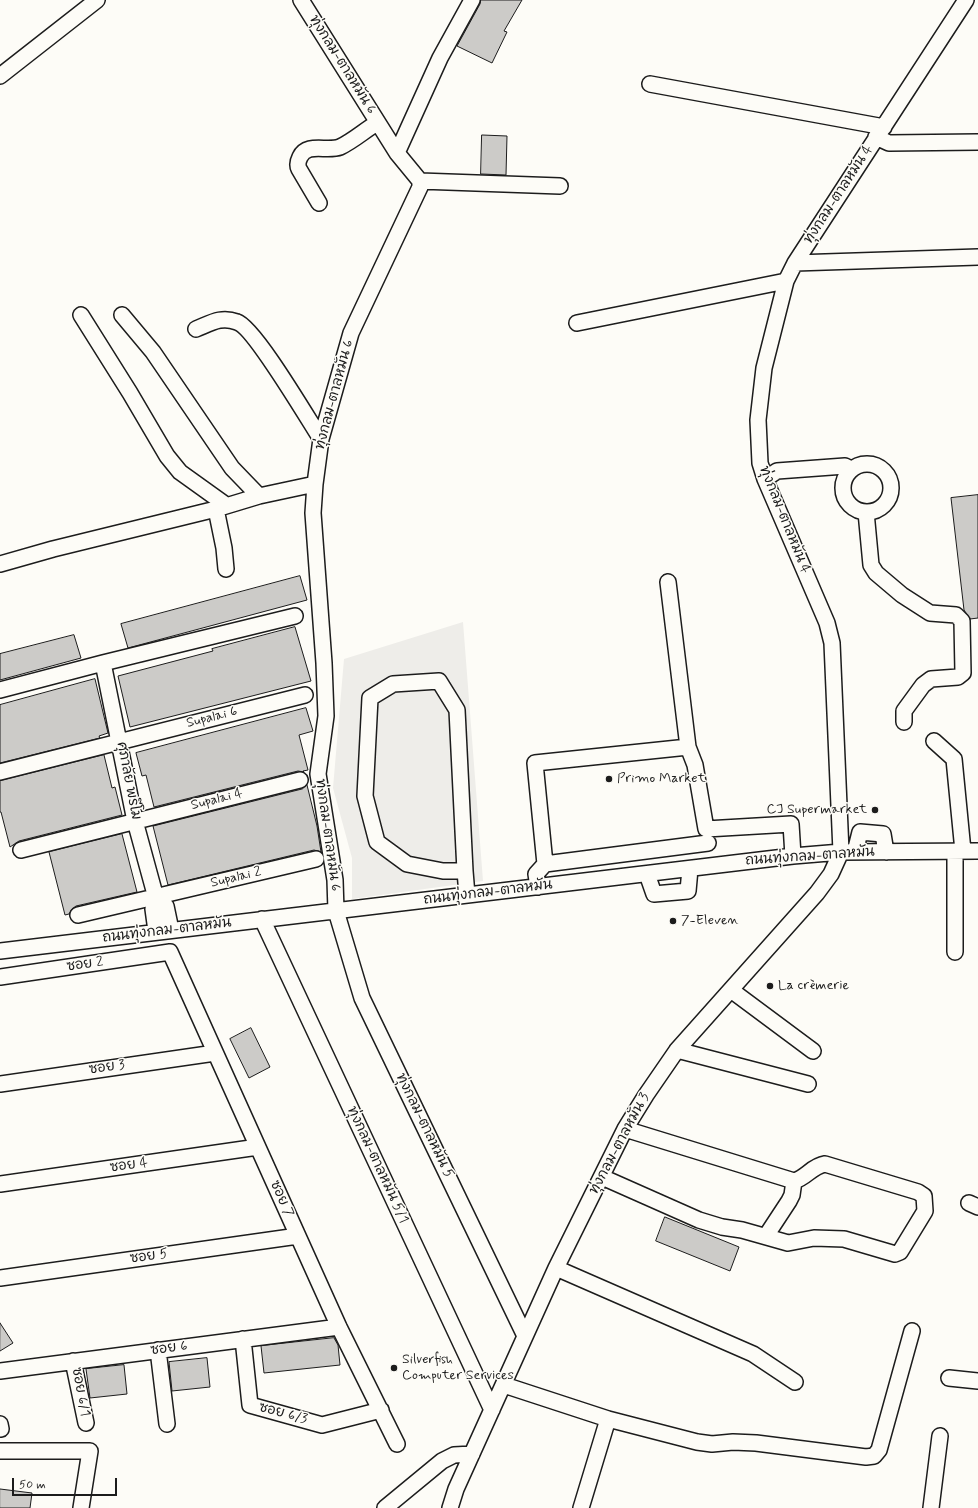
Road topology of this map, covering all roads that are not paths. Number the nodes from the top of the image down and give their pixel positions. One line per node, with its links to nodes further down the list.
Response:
1 (98, 0): 5 (street)
2 (301, 0): 7 (street, ทุ่งกลม-ตาลหมัน 6)
3 (472, 0): 10 (street)
4 (966, 0): 8 (street, ทุ่งกลม-ตาลหมัน 4)
5 (0, 76)
6 (650, 84): 8 (street)
7 (377, 123): 10 (street, ทุ่งกลม-ตาลหมัน 6); 13 (street)
8 (880, 132): 9 (street); 15 (street, ทุ่งกลม-ตาลหมัน 4)
9 (978, 142)
10 (397, 153): 11 (street, ทุ่งกลม-ตาลหมัน 6)
11 (420, 181): 12 (street); 21 (street, ทุ่งกลม-ตาลหมัน 6)
12 (560, 186)
13 (319, 203)
14 (978, 257): 15 (street)
15 (795, 263): 16 (street, ทุ่งกลม-ตาลหมัน 4)
16 (786, 281): 19 (street); 23 (street, ทุ่งกลม-ตาลหมัน 4)
17 (81, 315): 26 (street)
18 (122, 315): 25 (street)
19 (577, 323)
20 (196, 330): 21 (street)
21 (321, 439): 24 (street, ทุ่งกลม-ตาลหมัน 6)
22 (851, 469): 23 (street); 27 (street); 27 (street)
23 (765, 479): 45 (street, ทุ่งกลม-ตาลหมัน 4)
24 (315, 484): 25 (street); 58 (street, ทุ่งกลม-ตาลหมัน 6)
25 (259, 496): 26 (street)
26 (221, 507): 28 (street); 29 (street)
27 (866, 512): 35 (street)
28 (0, 564)
29 (226, 569)
30 (668, 582): 38 (street)
31 (295, 616): 32 (street)
32 (103, 663): 33 (street); 36 (street, ศุภาลัย พรีโม)
33 (0, 690)
34 (305, 695): 36 (street, Supalai 6)
35 (904, 722)
36 (120, 741): 39 (street, Supalai 6); 41 (street, ศุภาลัย พรีโม)
37 (934, 741): 44 (street)
38 (688, 747): 42 (street); 49 (street)
39 (0, 772)
40 (300, 780): 41 (street, Supalai 4)
41 (135, 821): 43 (street, Supalai 4); 57 (street, ศุภาลัย พรีโม)
42 (707, 836): 46 (street); 47 (street); 50 (street)
43 (21, 850)
44 (965, 851): 45 (street, ถนนทุ่งกลม-ตาลหมัน); 64 (street)
45 (848, 852): 47 (street, ถนนทุ่งกลม-ตาลหมัน); 66 (street, ทุ่งกลม-ตาลหมัน 3)
46 (616, 855): 49 (street); 54 (street)
47 (794, 856): 50 (street, ถนนทุ่งกลม-ตาลหมัน)
48 (316, 859): 57 (street, Supalai 2)
49 (545, 864): 55 (street)
50 (712, 866): 51 (street, ถนนทุ่งกลม-ตาลหมัน)
51 (690, 868): 53 (street, ถนนทุ่งกลม-ตาลหมัน); 53 (street)
52 (465, 871): 52 (street); 56 (street)
53 (647, 874): 54 (street, ถนนทุ่งกลม-ตาลหมัน)
54 (620, 877): 55 (street, ถนนทุ่งกลม-ตาลหมัน)
55 (538, 887): 56 (street, ถนนทุ่งกลม-ตาลหมัน)
56 (467, 895): 58 (street, ถนนทุ่งกลม-ตาลหมัน)
57 (156, 898): 59 (street, Supalai 2); 61 (street, ศุภาลัย พรีโม)
58 (336, 911): 60 (street, ถนนทุ่งกลม-ตาลหมัน); 83 (street, ทุ่งกลม-ตาลหมัน 5)
59 (78, 915)
60 (262, 919): 61 (street, ถนนทุ่งกลม-ตาลหมัน); 93 (street, ทุ่งกลม-ตาลหมัน 5/1)
61 (163, 931): 62 (street, ถนนทุ่งกลม-ตาลหมัน)
62 (0, 951)
63 (170, 952): 65 (street, ซอย 2); 69 (street, ซอย 7)
64 (955, 952)
65 (0, 977)
66 (731, 990): 67 (street, ทุ่งกลม-ตาลหมัน 3); 68 (street)
67 (677, 1050): 71 (street); 72 (street, ทุ่งกลม-ตาลหมัน 3)
68 (813, 1051)
69 (215, 1053): 70 (street, ซอย 3); 73 (street, ซอย 7)
70 (0, 1084)
71 (808, 1084)
72 (625, 1129): 74 (street, ทุ่งกลม-ตาลหมัน 3); 75 (street)
73 (258, 1147): 76 (street, ซอย 4); 77 (street, ซอย 7)
74 (602, 1177): 78 (street); 79 (street, ทุ่งกลม-ตาลหมัน 3)
75 (794, 1181): 78 (street); 78 (street)
76 (0, 1184)
77 (298, 1236): 80 (street, ซอย 5); 81 (street, ซอย 7)
78 (766, 1236)
79 (556, 1268): 83 (street, ทุ่งกลม-ตาลหมัน 3); 90 (street)
80 (0, 1278)
81 (339, 1327): 84 (street, ซอย 6); 92 (street, ซอย 7)
82 (912, 1331): 94 (street)
83 (525, 1336): 91 (street, ทุ่งกลม-ตาลหมัน 3)
84 (243, 1339): 85 (street, ซอย 6); 92 (street, ซอย 6/3)
85 (158, 1350): 86 (street, ซอย 6); 96 (street)
86 (73, 1361): 87 (street, ซอย 6); 95 (street, ซอย 6/1)
87 (0, 1371)
88 (949, 1378): 89 (street)
89 (978, 1381)
90 (795, 1382)
91 (504, 1385): 93 (street, ทุ่งกลม-ตาลหมัน 3); 94 (street)
92 (380, 1410): 98 (street, ซอย 7)
93 (492, 1410): 100 (street, ทุ่งกลม-ตาลหมัน 3)
94 (608, 1419): 104 (street)
95 (86, 1423)
96 (167, 1424)
97 (940, 1436): 105 (street)
98 (397, 1444)
99 (0, 1451): 101 (street)
100 (472, 1454): 102 (street); 103 (street, ทุ่งกลม-ตาลหมัน 3)
101 (81, 1508)
102 (385, 1508)
103 (450, 1508)
104 (582, 1508)
105 (931, 1508)

